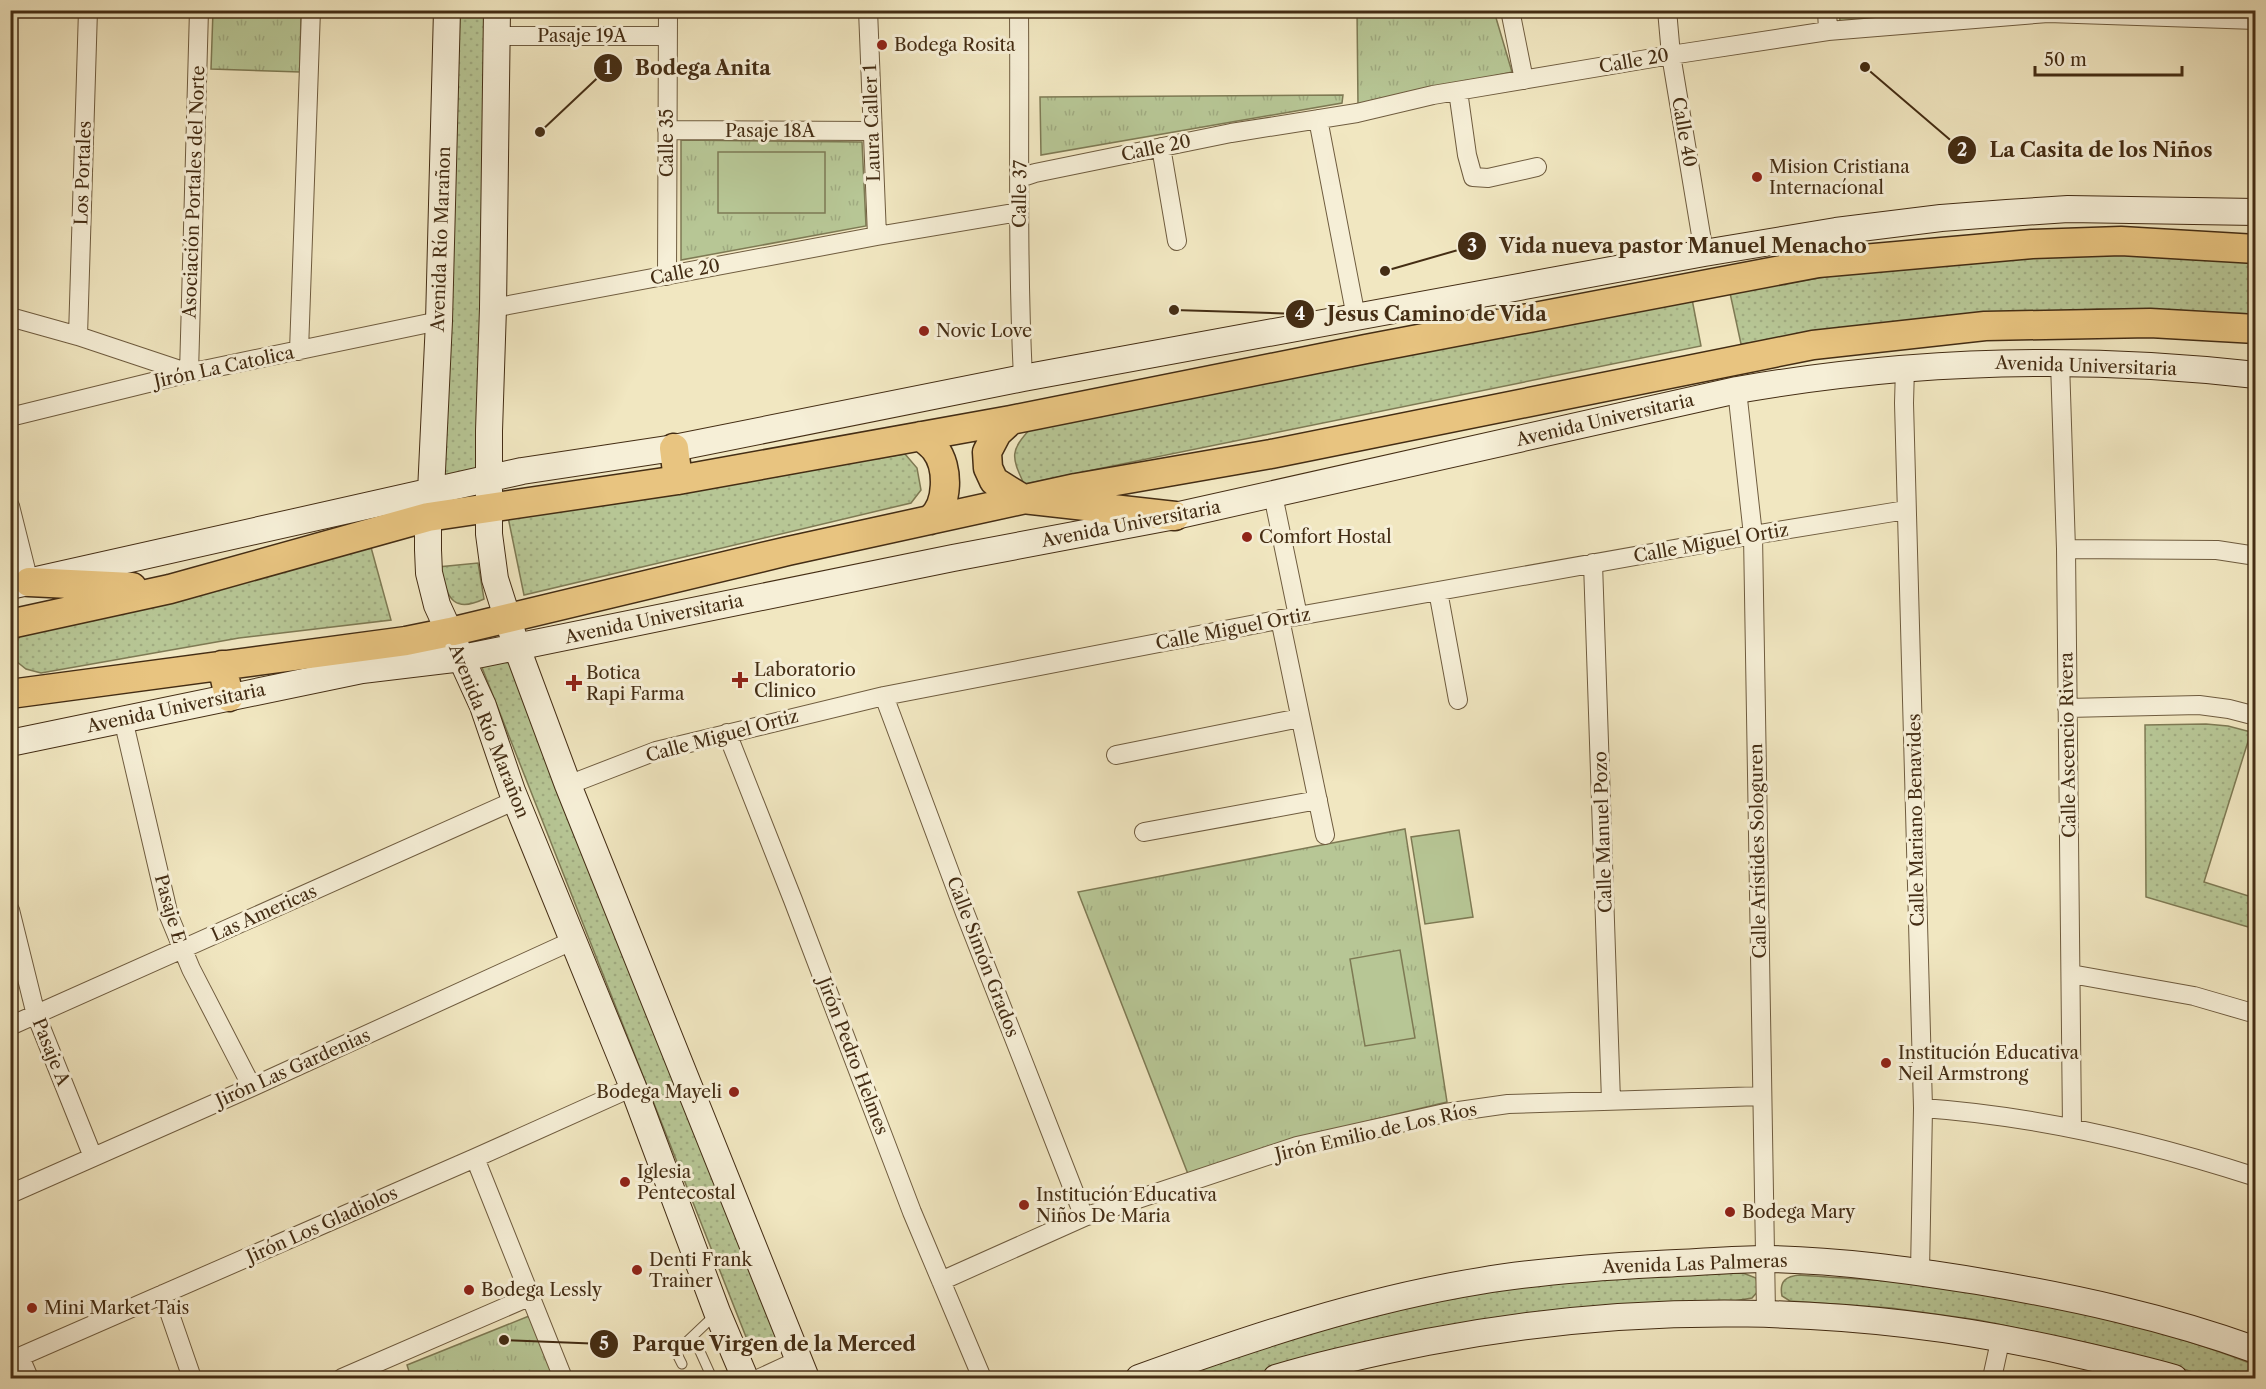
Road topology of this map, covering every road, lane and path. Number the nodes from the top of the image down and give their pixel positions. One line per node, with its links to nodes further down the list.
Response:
1 (88, 10): 38 (street, Los Portales)
2 (199, 10): 42 (street, Asociación Portales del Norte)
3 (311, 10): 39 (street)
4 (447, 10): 36 (main road, Avenida Río Marañon)
5 (497, 10): 15 (main road)
6 (668, 10): 16 (street, Calle 35)
7 (868, 10): 22 (street, Laura Caller 1)
8 (1019, 10): 25 (street, Calle 37)
9 (1510, 10): 18 (street)
10 (1667, 10): 17 (street, Calle 40)
11 (1827, 10): 14 (street)
12 (2061, 12): 13 (street, Calle 20); 14 (street, Calle 20)
13 (2256, 20)
14 (1828, 31): 17 (street, Calle 20)
15 (496, 36): 16 (street, Pasaje 19A); 33 (main road)
16 (668, 36): 21 (street, Calle 35)
17 (1671, 55): 18 (street, Calle 20); 31 (street, Calle 40)
18 (1524, 81): 19 (street, Calle 20)
19 (1458, 91): 20 (street, Calle 20); 24 (street)
20 (1318, 119): 23 (street, Calle 20); 34 (street)
21 (667, 130): 22 (street, Pasaje 18A); 32 (street, Calle 35)
22 (872, 131): 28 (street, Laura Caller 1)
23 (1161, 147): 25 (street, Calle 20); 29 (street)
24 (1537, 167)
25 (1020, 178): 26 (street, Calle 37)
26 (1019, 212): 28 (street, Calle 20); 44 (street, Calle 37)
27 (2256, 212): 31 (main road)
28 (877, 236): 32 (street, Calle 20)
29 (1177, 241)
30 (2256, 249): 47 (main road)
31 (1704, 253): 34 (main road)
32 (667, 276): 33 (street, Calle 20)
33 (493, 308): 50 (main road)
34 (1356, 316): 44 (main road)
35 (10, 317): 38 (street)
36 (439, 321): 39 (street, Jirón La Catolica); 54 (main road, Avenida Río Marañon)
37 (2256, 329): 53 (main road, Avenida Universitaria)
38 (78, 336): 42 (street)
39 (299, 351): 42 (street, Jirón La Catolica)
40 (2060, 362): 41 (main road, Avenida Universitaria); 43 (main road, Avenida Universitaria); 62 (street, Calle Ascencio Rivera)
41 (1905, 368): 45 (main road, Avenida Universitaria); 57 (street, Calle Mariano Benavides)
42 (189, 373): 46 (street, Jirón La Catolica)
43 (2256, 375)
44 (1023, 378): 49 (main road)
45 (1737, 390): 52 (main road, Avenida Universitaria); 60 (street, Calle Arístides Sologuren)
46 (10, 417)
47 (1011, 420): 48 (main road); 53 (main road)
48 (921, 436): 51 (main road); 59 (main road)
49 (674, 448): 50 (main road); 51 (main road)
50 (490, 478): 54 (main road); 56 (main road)
51 (678, 480): 56 (main road)
52 (1273, 495): 58 (main road, Avenida Universitaria); 68 (street)
53 (1023, 500): 58 (main road); 59 (main road, Avenida Universitaria)
54 (429, 505): 56 (main road); 65 (main road); 66 (main road); 71 (main road, Avenida Río Marañon)
55 (10, 506): 61 (street)
56 (490, 507): 69 (main road)
57 (1906, 510): 60 (street, Calle Miguel Ortiz); 102 (street, Calle Mariano Benavides)
58 (1175, 516): 72 (main road, Avenida Universitaria)
59 (930, 520): 69 (main road, Avenida Universitaria)
60 (1753, 535): 64 (street, Calle Miguel Ortiz); 100 (street, Calle Arístides Sologuren)
61 (16, 548): 65 (street)
62 (2066, 549): 63 (street); 79 (street, Calle Ascencio Rivera)
63 (2256, 555)
64 (1593, 563): 67 (street, Calle Miguel Ortiz); 101 (street, Calle Manuel Pozo)
65 (20, 584): 66 (main road)
66 (170, 589): 70 (main road)
67 (1438, 591): 68 (street, Calle Miguel Ortiz); 78 (street)
68 (1289, 618): 77 (street, Calle Miguel Ortiz); 82 (street)
69 (509, 620): 71 (main road, Avenida Universitaria); 72 (main road)
70 (10, 624)
71 (450, 633): 73 (main road, Avenida Río Marañon); 74 (main road, Avenida Universitaria)
72 (517, 648): 73 (main road, Avenida Universitaria); 86 (main road)
73 (462, 658): 76 (main road, Avenida Universitaria); 87 (main road, Avenida Río Marañon)
74 (222, 665): 75 (main road, Avenida Universitaria); 76 (main road)
75 (15, 690)
76 (229, 696): 81 (main road, Avenida Universitaria)
77 (884, 696): 83 (street, Calle Miguel Ortiz); 108 (street, Calle Simón Grados)
78 (1458, 700)
79 (2067, 708): 80 (street); 94 (street, Calle Ascencio Rivera)
80 (2256, 716)
81 (123, 718): 84 (main road, Avenida Universitaria); 93 (street, Pasaje E)
82 (1300, 718): 85 (street); 88 (street)
83 (727, 733): 86 (street, Calle Miguel Ortiz); 111 (street, Jirón Pedro Helmes)
84 (10, 743)
85 (1116, 755)
86 (568, 784): 121 (main road)
87 (516, 800): 92 (main road, Avenida Río Marañon); 93 (street, Las Americas)
88 (1317, 800): 89 (street); 90 (street)
89 (1144, 832)
90 (1325, 835)
91 (10, 910): 96 (street, Pasaje A)
92 (574, 940): 98 (street, Jirón Las Gardenias); 99 (main road, Avenida Río Marañon)
93 (182, 950): 96 (street, Las Americas); 98 (street, Pasaje E)
94 (2071, 974): 95 (street); 103 (street, Calle Ascencio Rivera)
95 (2256, 1014)
96 (36, 1015): 97 (street, Las Americas); 104 (street, Pasaje A)
97 (10, 1026)
98 (252, 1087): 104 (street, Jirón Las Gardenias)
99 (633, 1087): 105 (street, Jirón Los Gladiolos); 114 (main road, Avenida Río Marañon)
100 (1762, 1096): 101 (street, Jirón Emilio de Los Ríos); 109 (street, Calle Arístides Sologuren)
101 (1611, 1101): 108 (street, Jirón Emilio de Los Ríos)
102 (1923, 1108): 103 (street); 110 (street, Calle Mariano Benavides)
103 (2072, 1128): 106 (street)
104 (93, 1157): 107 (street, Jirón Las Gardenias)
105 (475, 1158): 112 (street, Jirón Los Gladiolos); 113 (street)
106 (2256, 1177)
107 (10, 1194)
108 (1084, 1217): 111 (street, Jirón Emilio de Los Ríos)
109 (1766, 1259): 110 (main road, Avenida Las Palmeras); 115 (street, Calle Arístides Sologuren); 130 (main road, Avenida Las Palmeras)
110 (1920, 1272): 118 (main road, Avenida Las Palmeras)
111 (941, 1281): 129 (street, Jirón Pedro Helmes)
112 (163, 1294): 119 (street, Jirón Los Gladiolos); 125 (street)
113 (531, 1296): 126 (street); 127 (street)
114 (717, 1312): 116 (lane); 123 (main road, Avenida Río Marañon)
115 (1766, 1313): 117 (main road); 131 (main road)
116 (693, 1336): 120 (lane); 128 (lane)
117 (2001, 1337): 122 (main road); 132 (street)
118 (2256, 1350)
119 (15, 1359): 124 (street)
120 (682, 1364)
121 (802, 1369): 123 (street)
122 (2147, 1375): 133 (main road)
123 (749, 1377): 128 (lane)
124 (29, 1378)
125 (192, 1378)
126 (342, 1378)
127 (563, 1378)
128 (712, 1378)
129 (982, 1378)
130 (1139, 1378)
131 (1276, 1378)
132 (1992, 1378)
133 (2174, 1378)

